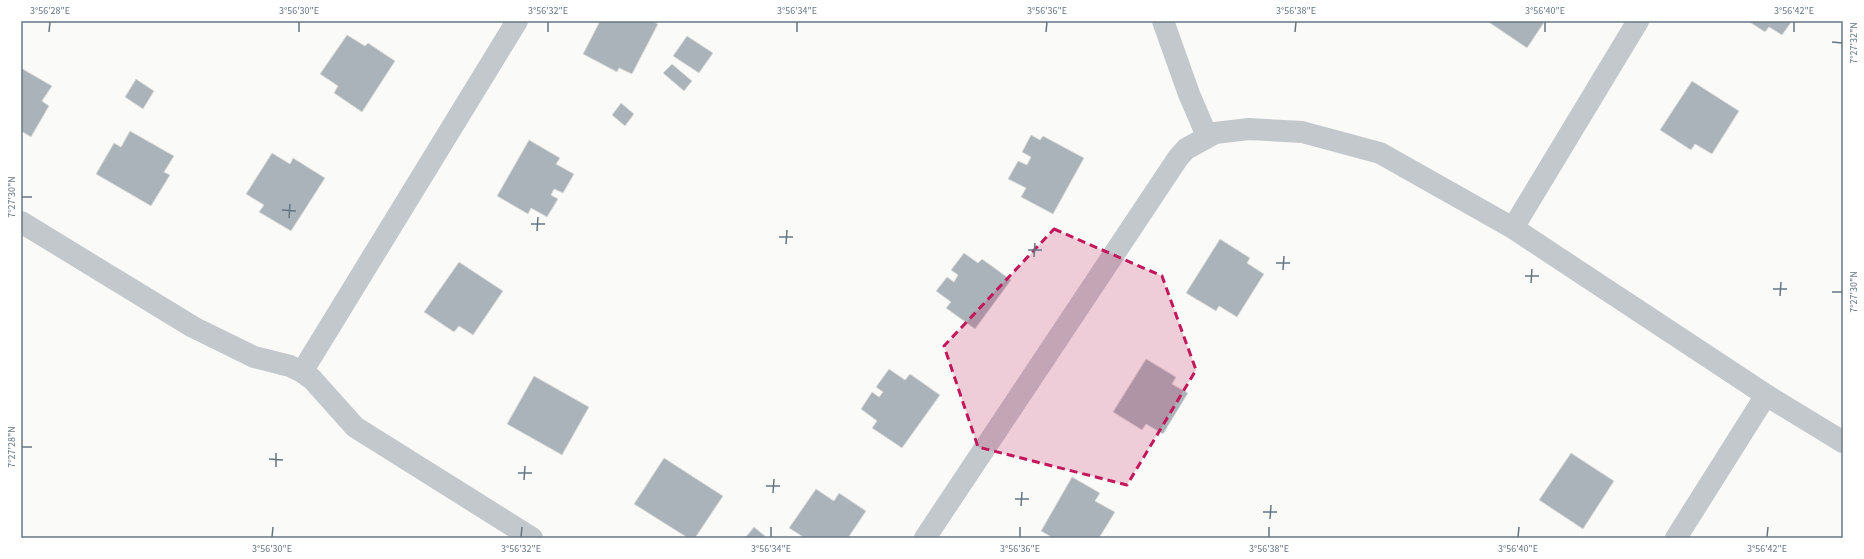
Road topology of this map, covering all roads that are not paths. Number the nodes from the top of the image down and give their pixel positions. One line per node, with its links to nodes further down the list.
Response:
1 (517, 21): 7 (street)
2 (1162, 21): 4 (street)
3 (1638, 21): 6 (street)
4 (1207, 136): 6 (street); 11 (street)
5 (21, 222): 7 (street)
6 (1513, 228): 8 (street)
7 (302, 372): 10 (street)
8 (1766, 395): 9 (street); 12 (street)
9 (1843, 442)
10 (532, 538)
11 (925, 538)
12 (1676, 538)

